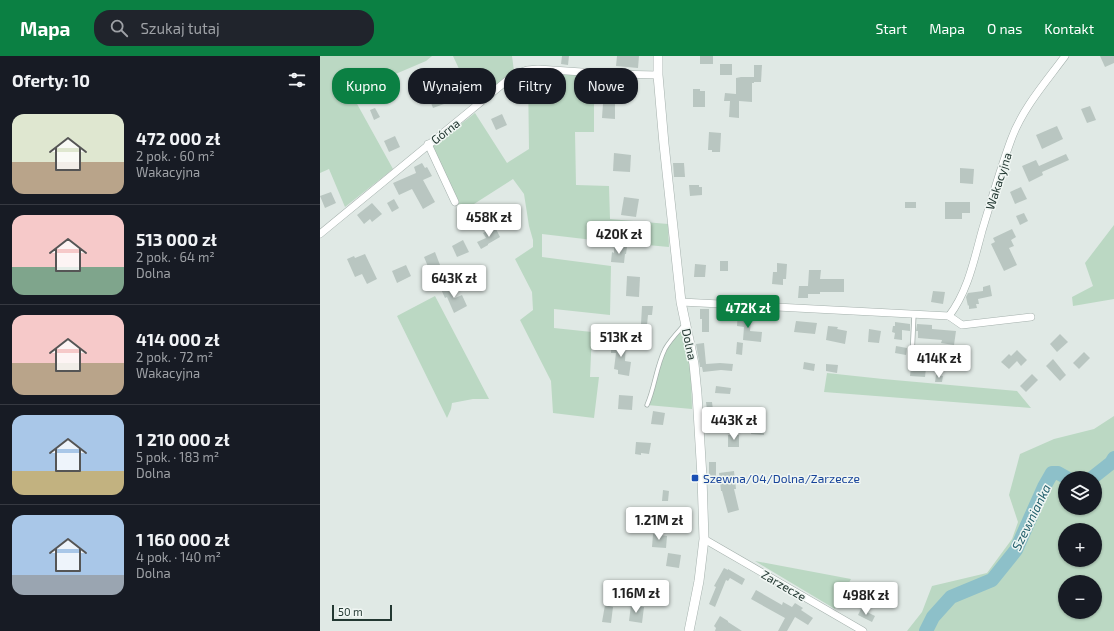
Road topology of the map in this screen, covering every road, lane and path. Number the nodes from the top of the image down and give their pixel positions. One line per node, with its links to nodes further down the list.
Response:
1 (658, 56): 3 (street, Dolna)
2 (1065, 56): 9 (street, Wakacyjna)
3 (658, 75): 4 (street, Górna); 7 (street, Dolna)
4 (428, 144): 5 (street); 6 (street, Górna)
5 (455, 202)
6 (320, 234)
7 (681, 302): 8 (street); 11 (street, Dolna)
8 (914, 314): 9 (street); 12 (lane)
9 (949, 316): 10 (street)
10 (1031, 317)
11 (685, 324): 13 (lane); 14 (street, Dolna)
12 (960, 364)
13 (647, 405)
14 (704, 539): 15 (street, Dolna); 16 (street, Zarzecze)
15 (689, 631)
16 (863, 631)

